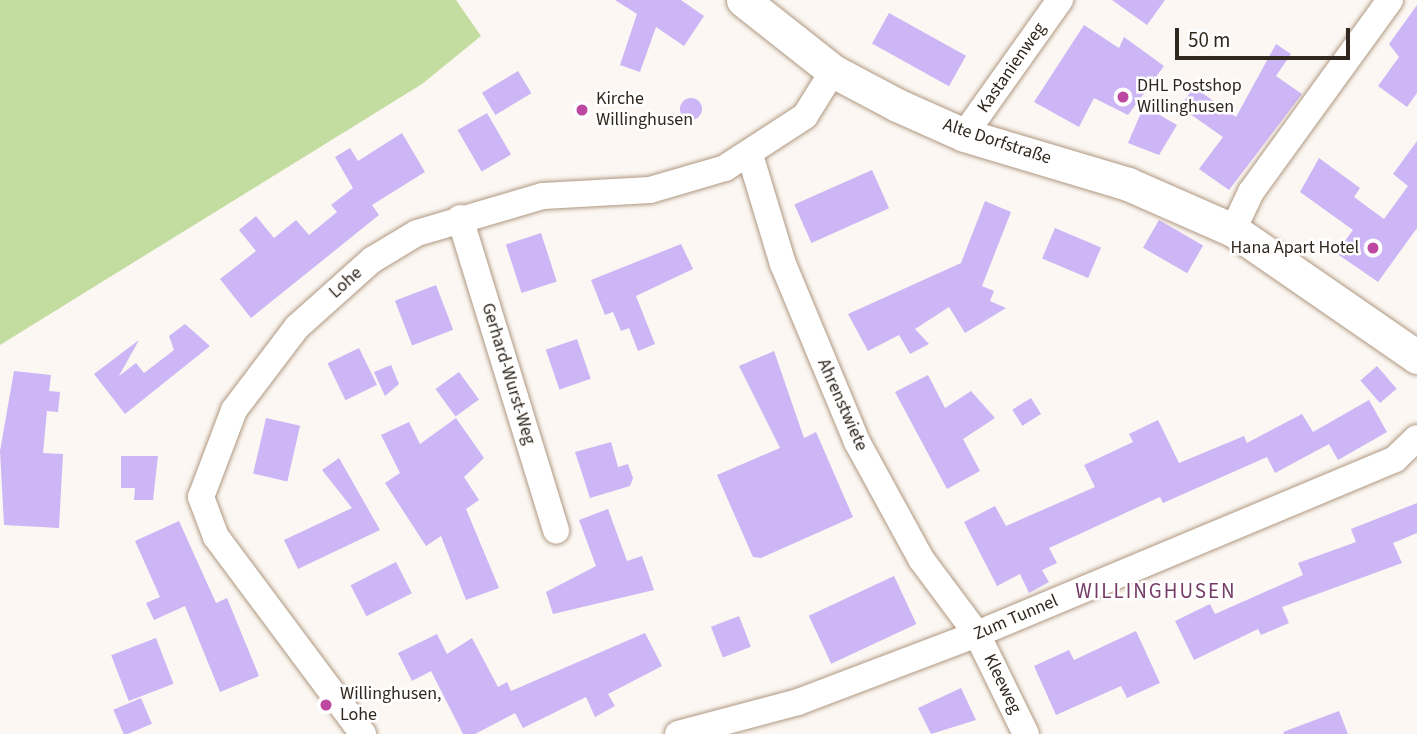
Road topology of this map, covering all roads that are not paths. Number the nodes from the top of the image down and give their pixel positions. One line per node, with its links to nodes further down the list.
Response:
1 (743, 0): 4 (street, Alte Dorfstraße)
2 (1060, 0): 5 (street, Kastanienweg)
3 (1390, 0): 8 (street)
4 (833, 71): 5 (street, Alte Dorfstraße); 6 (street, Lohe)
5 (964, 135): 8 (street, Alte Dorfstraße)
6 (750, 155): 7 (street, Lohe); 12 (street, Ahrenstwiete)
7 (460, 218): 11 (street, Gerhard-Wurst-Weg); 13 (street, Lohe)
8 (1233, 230): 9 (street, Alte Dorfstraße)
9 (1417, 357)
10 (1417, 438): 12 (street, Zum Tunnel)
11 (556, 531)
12 (977, 634): 14 (street, Zum Tunnel); 15 (street, Kleeweg)
13 (363, 734)
14 (678, 734)
15 (1026, 734)

